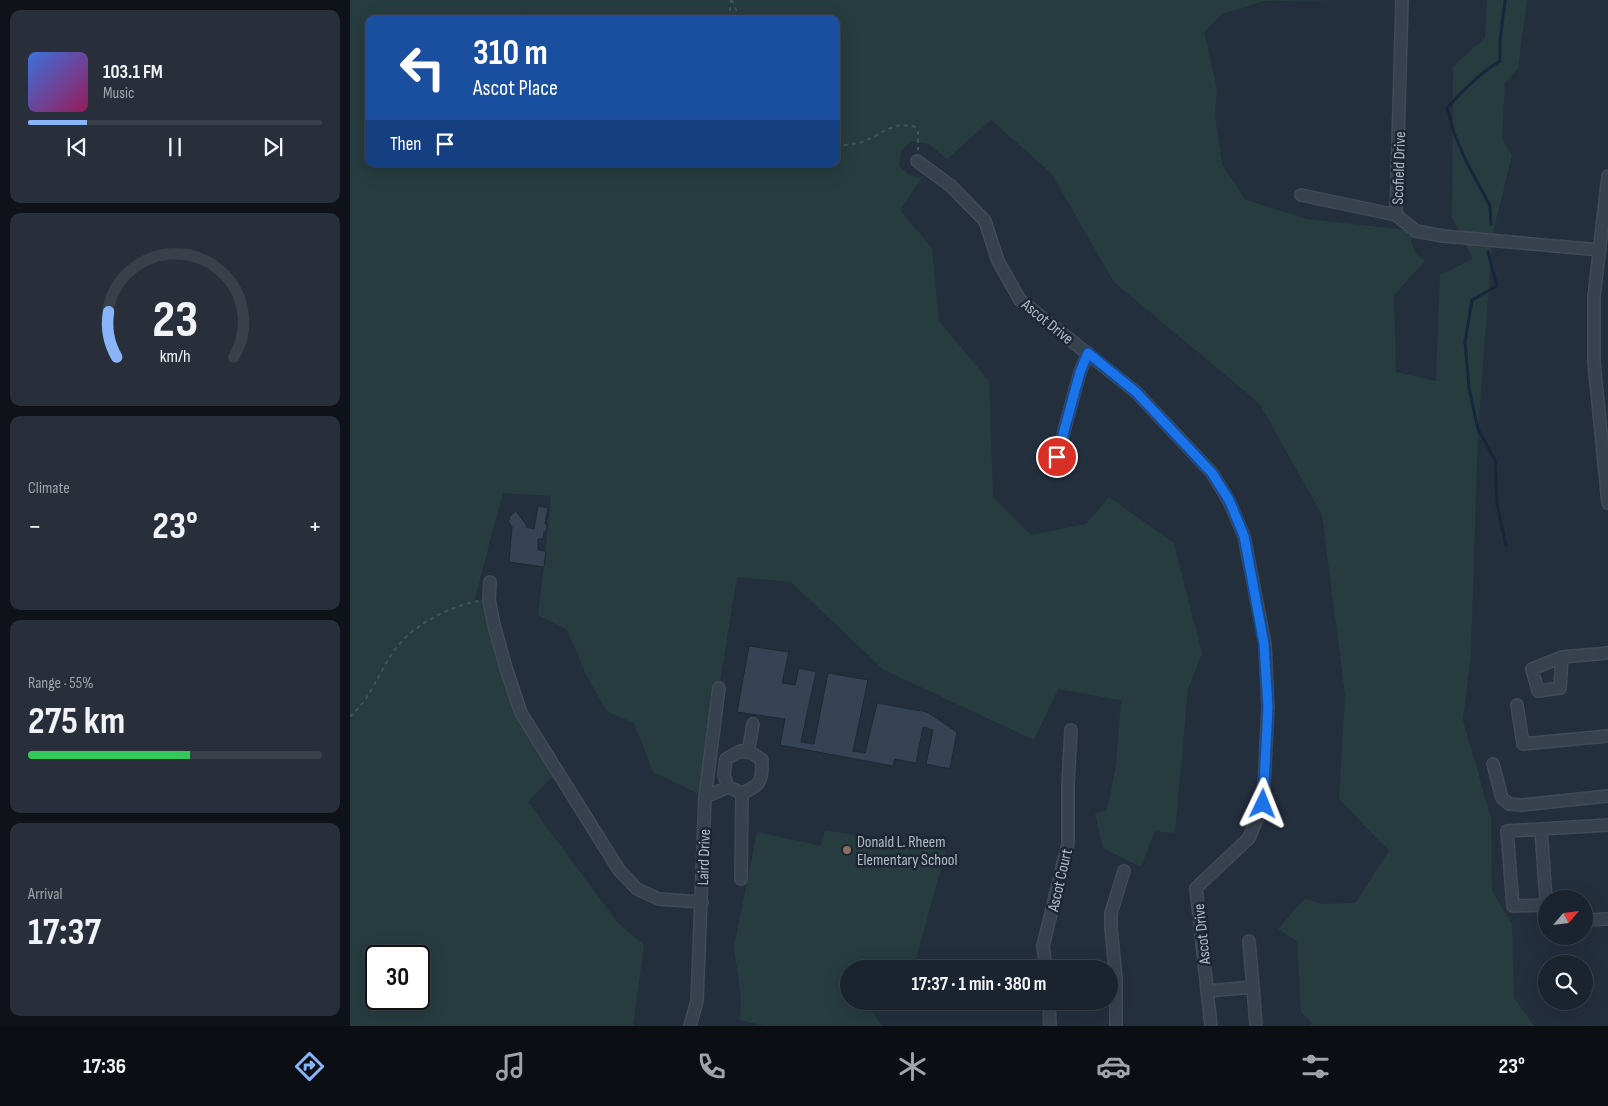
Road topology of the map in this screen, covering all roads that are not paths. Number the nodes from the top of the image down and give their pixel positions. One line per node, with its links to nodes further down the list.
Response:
1 (1402, 0): 5 (street, Scofield Drive)
2 (917, 161): 7 (street, Ascot Drive)
3 (1608, 176): 6 (street)
4 (1302, 195): 5 (street)
5 (1396, 215): 6 (street, Scofield Drive)
6 (1600, 250): 8 (street)
7 (1088, 353): 9 (street); 37 (street, Ascot Drive)
8 (1604, 421): 10 (street)
9 (1057, 457)
10 (1608, 503)
11 (490, 582): 30 (street)
12 (1608, 653): 13 (street)
13 (1562, 657)
14 (719, 688): 24 (street, Laird Drive)
15 (1518, 705): 18 (street)
16 (753, 724): 19 (street)
17 (1071, 730): 35 (street, Ascot Court)
18 (1608, 736)
19 (748, 752): 21 (street); 22 (street)
20 (1493, 764): 23 (street)
21 (728, 787): 22 (street); 24 (street)
22 (742, 793): 28 (street)
23 (1608, 796)
24 (705, 797): 30 (street, Laird Drive)
25 (1608, 825): 26 (street)
26 (1541, 829): 29 (street); 31 (street)
27 (1124, 871): 41 (street)
28 (741, 879)
29 (1545, 890)
30 (702, 902): 39 (street, Laird Drive)
31 (1538, 905)
32 (1608, 918): 33 (street)
33 (1593, 919)
34 (1249, 941): 36 (street)
35 (1045, 960)
36 (1252, 986): 37 (street); 43 (street)
37 (1208, 992): 42 (street, Ascot Drive)
38 (1049, 1010): 40 (street)
39 (690, 1026)
40 (1050, 1026)
41 (1116, 1026)
42 (1211, 1026)
43 (1256, 1026)

